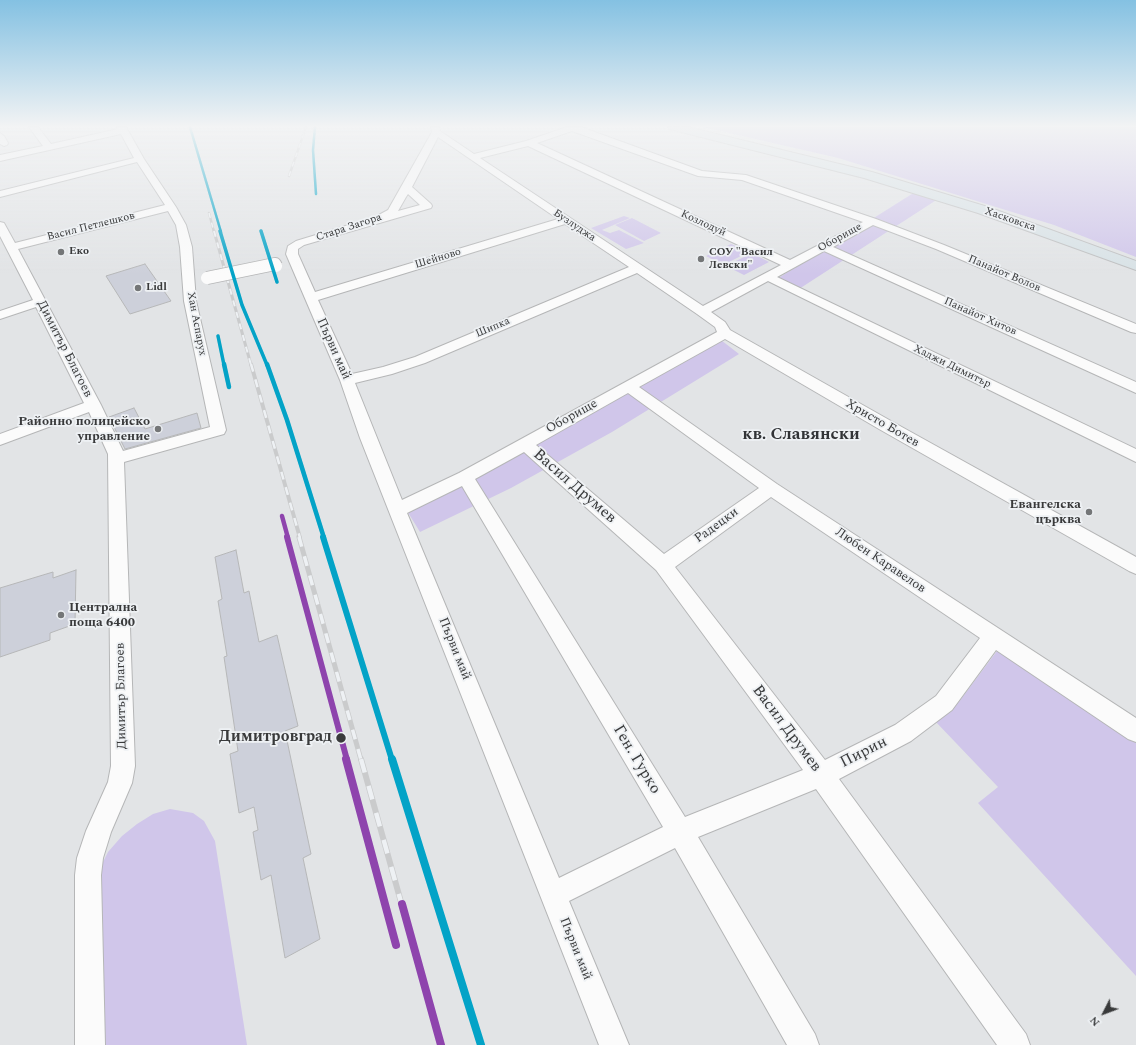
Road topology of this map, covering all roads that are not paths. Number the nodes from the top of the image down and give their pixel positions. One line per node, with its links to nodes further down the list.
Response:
1 (72, 176): 9 (street)
2 (150, 176): 10 (street, Хан Аспарух)
3 (413, 176): 8 (street, Стара Загора)
4 (500, 176): 12 (street, Бузлуджа)
5 (599, 176): 18 (street, Козлодуй)
6 (726, 176): 13 (street, Панайот Волов)
7 (874, 176): 19 (main road, Хасковска)
8 (407, 188): 11 (street, Стара Загора); 11 (street)
9 (0, 194)
10 (171, 207): 15 (street, Васил Петлешков); 36 (street, Хан Аспарух)
11 (379, 219): 17 (street, Стара Загора)
12 (566, 220): 20 (street, Бузлуджа); 23 (street, Шейново)
13 (872, 221): 16 (street, Оборище); 27 (street, Панайот Волов)
14 (0, 225): 15 (street, Димитър Благоев)
15 (11, 247): 24 (street, Димитър Благоев)
16 (824, 247): 18 (street, Оборище); 31 (street, Панайот Хитов)
17 (284, 260): 22 (street, bridge); 23 (street, Първи май)
18 (790, 265): 21 (street, Оборище)
19 (1136, 266)
20 (637, 268): 25 (street, Христо Ботев); 29 (street, Шипка)
21 (768, 277): 25 (street, Оборище); 35 (street, Хаджи Димитър)
22 (207, 278)
23 (310, 298): 29 (street, Първи май)
24 (40, 302): 26 (street); 32 (street, Димитър Благоев)
25 (702, 311): 28 (street, Христо Ботев)
26 (0, 315)
27 (1136, 329)
28 (725, 333): 30 (street, Оборище); 41 (street, Христо Ботев)
29 (347, 380): 39 (street, Първи май)
30 (628, 386): 34 (street, Оборище); 38 (street, Любен Каравелов)
31 (1136, 388)
32 (93, 405): 33 (street); 36 (street, Димитър Благоев)
33 (0, 440)
34 (525, 444): 37 (street, Оборище); 40 (street, Васил Друмев)
35 (1136, 456)
36 (116, 460): 47 (street, Димитър Благоев)
37 (465, 477): 39 (street, Оборище); 45 (street, Ген. Гурко)
38 (771, 488): 40 (street, Радецки); 42 (street, Любен Каравелов)
39 (397, 510): 46 (street, Първи май)
40 (663, 565): 44 (street, Васил Друмев)
41 (1136, 566)
42 (994, 636): 43 (street, Любен Каравелов); 44 (street, Пирин)
43 (1136, 731)
44 (821, 775): 45 (street, Пирин); 50 (street, Васил Друмев)
45 (680, 832): 46 (street, Пирин); 49 (street, Ген. Гурко)
46 (553, 895): 48 (street, Първи май)
47 (90, 1045)
48 (614, 1045)
49 (804, 1045)
50 (1015, 1045)

